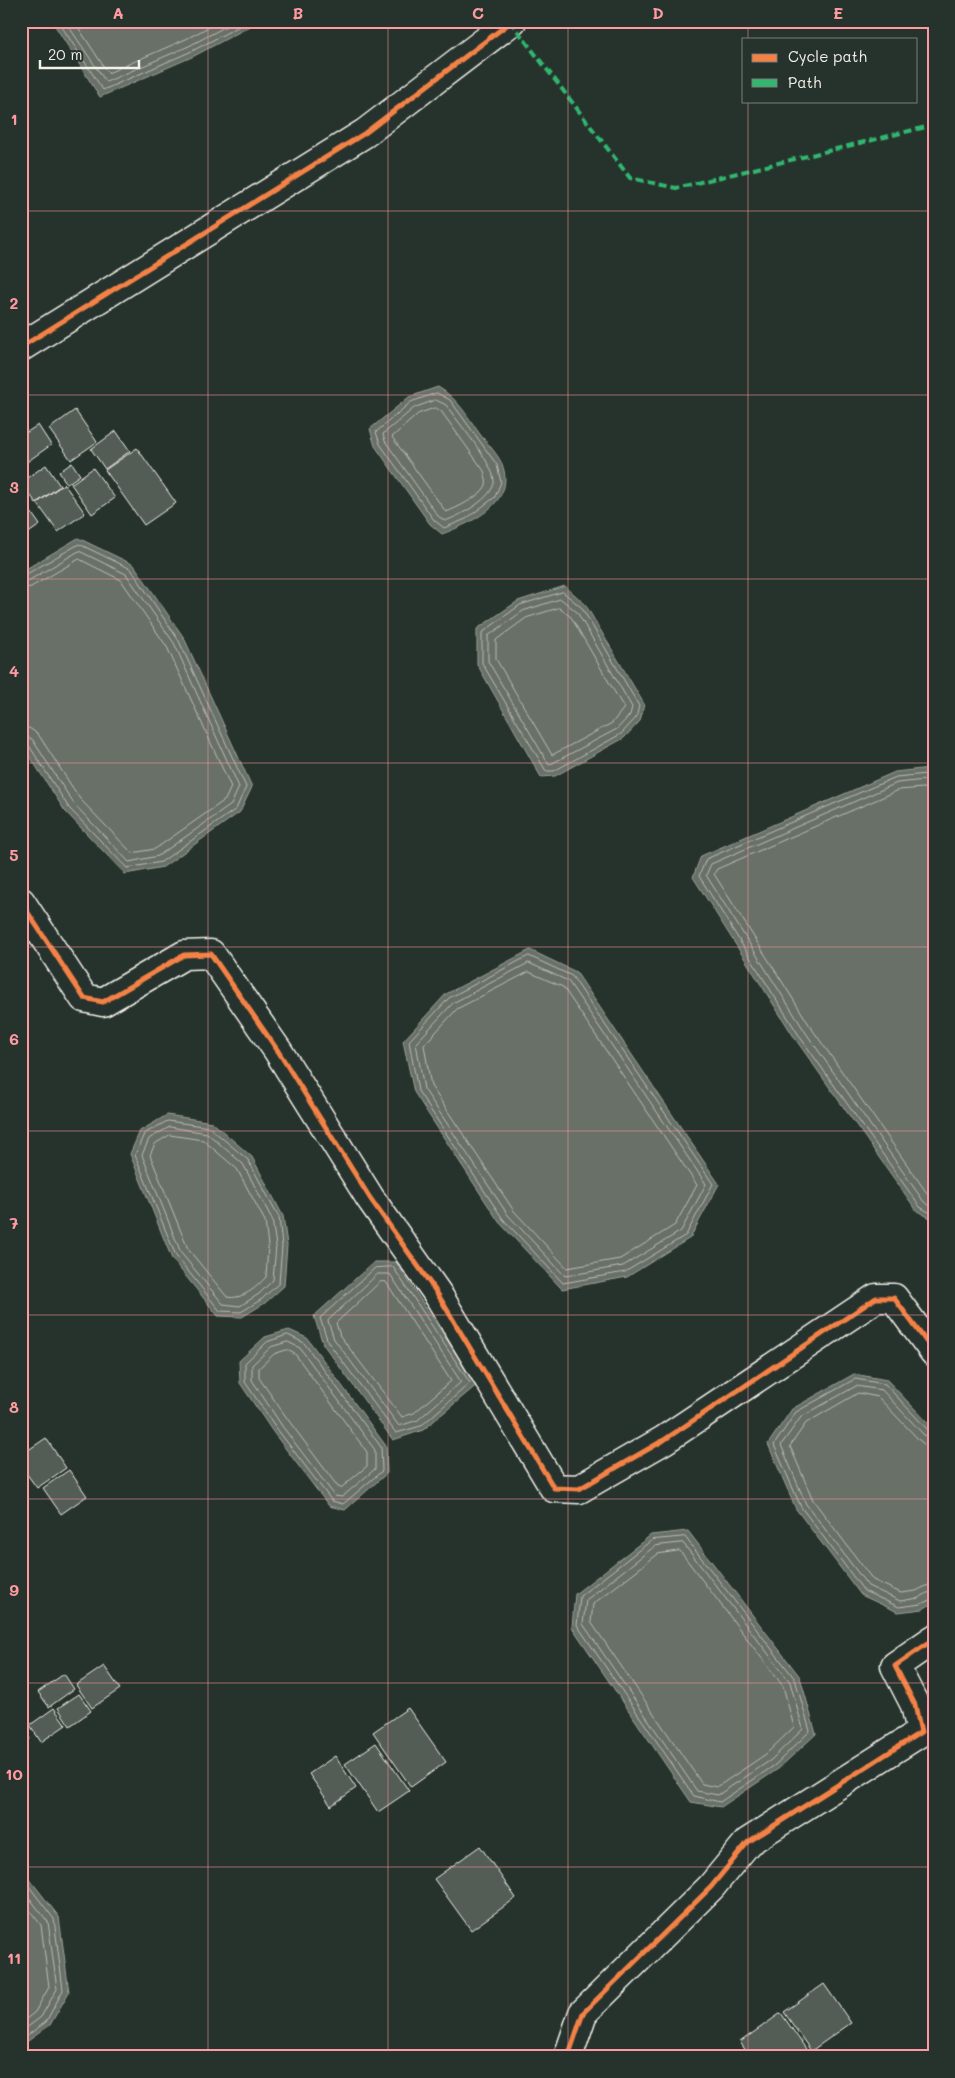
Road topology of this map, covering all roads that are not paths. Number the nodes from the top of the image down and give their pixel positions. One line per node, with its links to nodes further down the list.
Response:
1 (512, 21): 2 (street)
2 (21, 347)
3 (21, 902): 4 (street)
4 (934, 1352)
5 (934, 1639): 6 (street)
6 (568, 2057)

